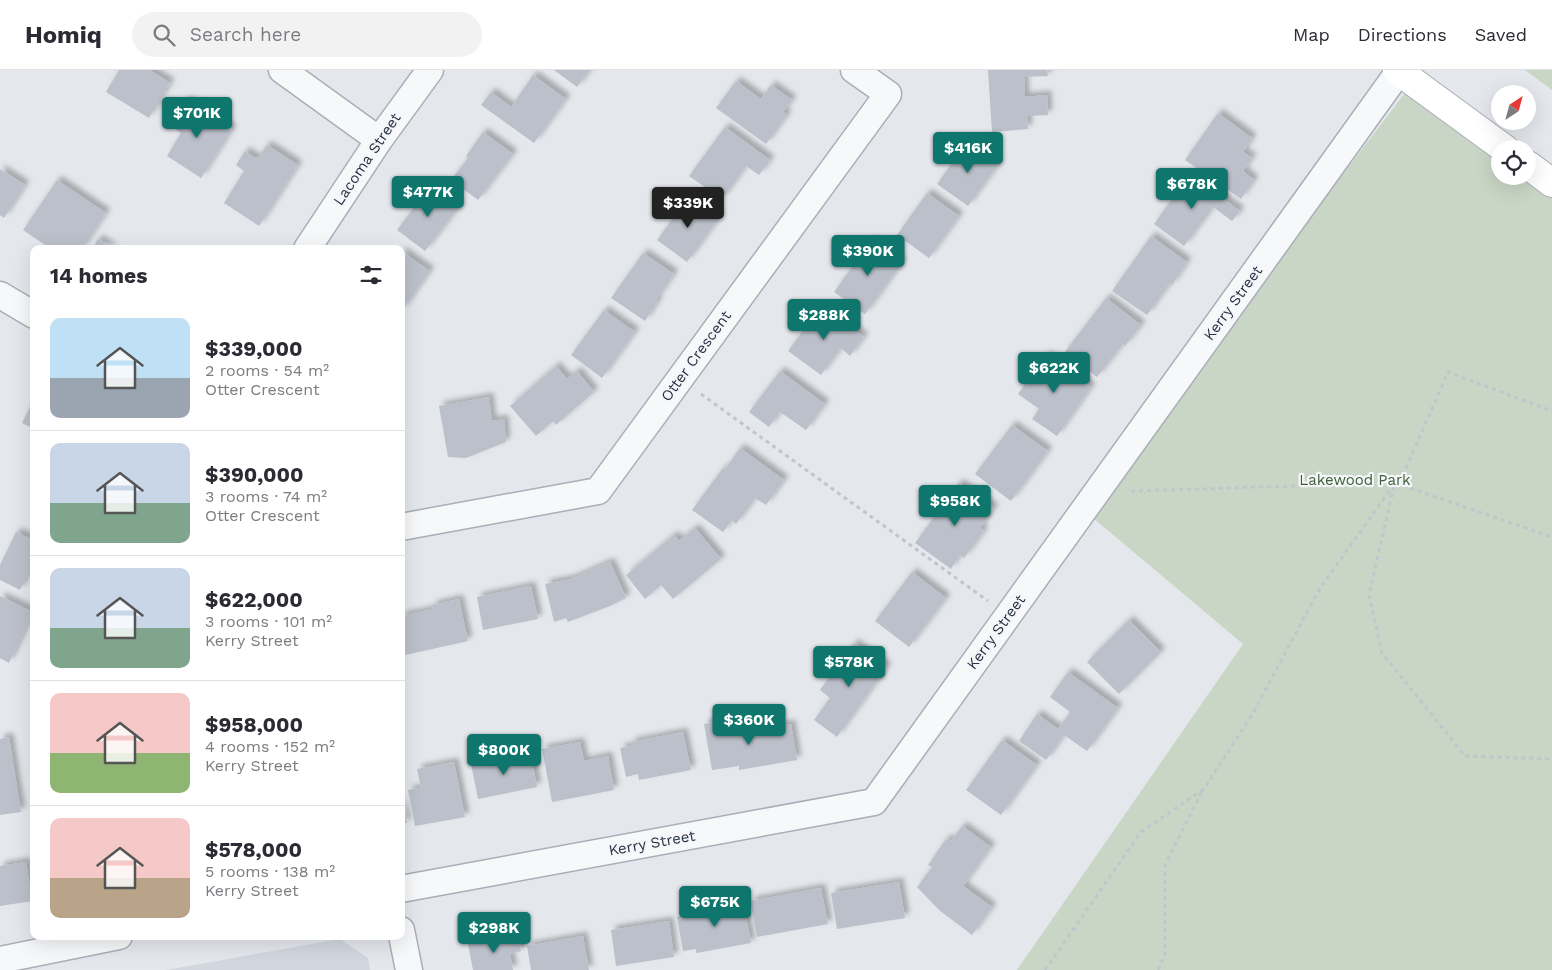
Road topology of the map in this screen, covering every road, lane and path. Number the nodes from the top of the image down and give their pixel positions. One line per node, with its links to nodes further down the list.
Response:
1 (282, 70): 5 (street)
2 (430, 70): 5 (street, Lacoma Street)
3 (854, 70): 12 (street, Otter Crescent)
4 (1399, 71): 6 (main road); 18 (street, Kerry Street)
5 (379, 140): 9 (street, Lacoma Street)
6 (1493, 140)
7 (1536, 171): 8 (main road)
8 (1552, 183)
9 (310, 245)
10 (0, 295): 11 (street)
11 (30, 313)
12 (680, 379): 16 (street, Otter Crescent); 18 (path)
13 (1552, 411): 14 (path)
14 (1395, 483): 15 (path); 17 (path); 20 (path); 21 (path)
15 (1128, 491)
16 (405, 526)
17 (1552, 537)
18 (1008, 616): 22 (street, Kerry Street)
19 (1552, 753): 20 (path)
20 (1550, 759)
21 (1204, 789): 27 (path); 28 (path)
22 (405, 888)
23 (97, 940): 25 (street)
24 (403, 940): 26 (street)
25 (0, 960)
26 (409, 970)
27 (1045, 970)
28 (1158, 970)

